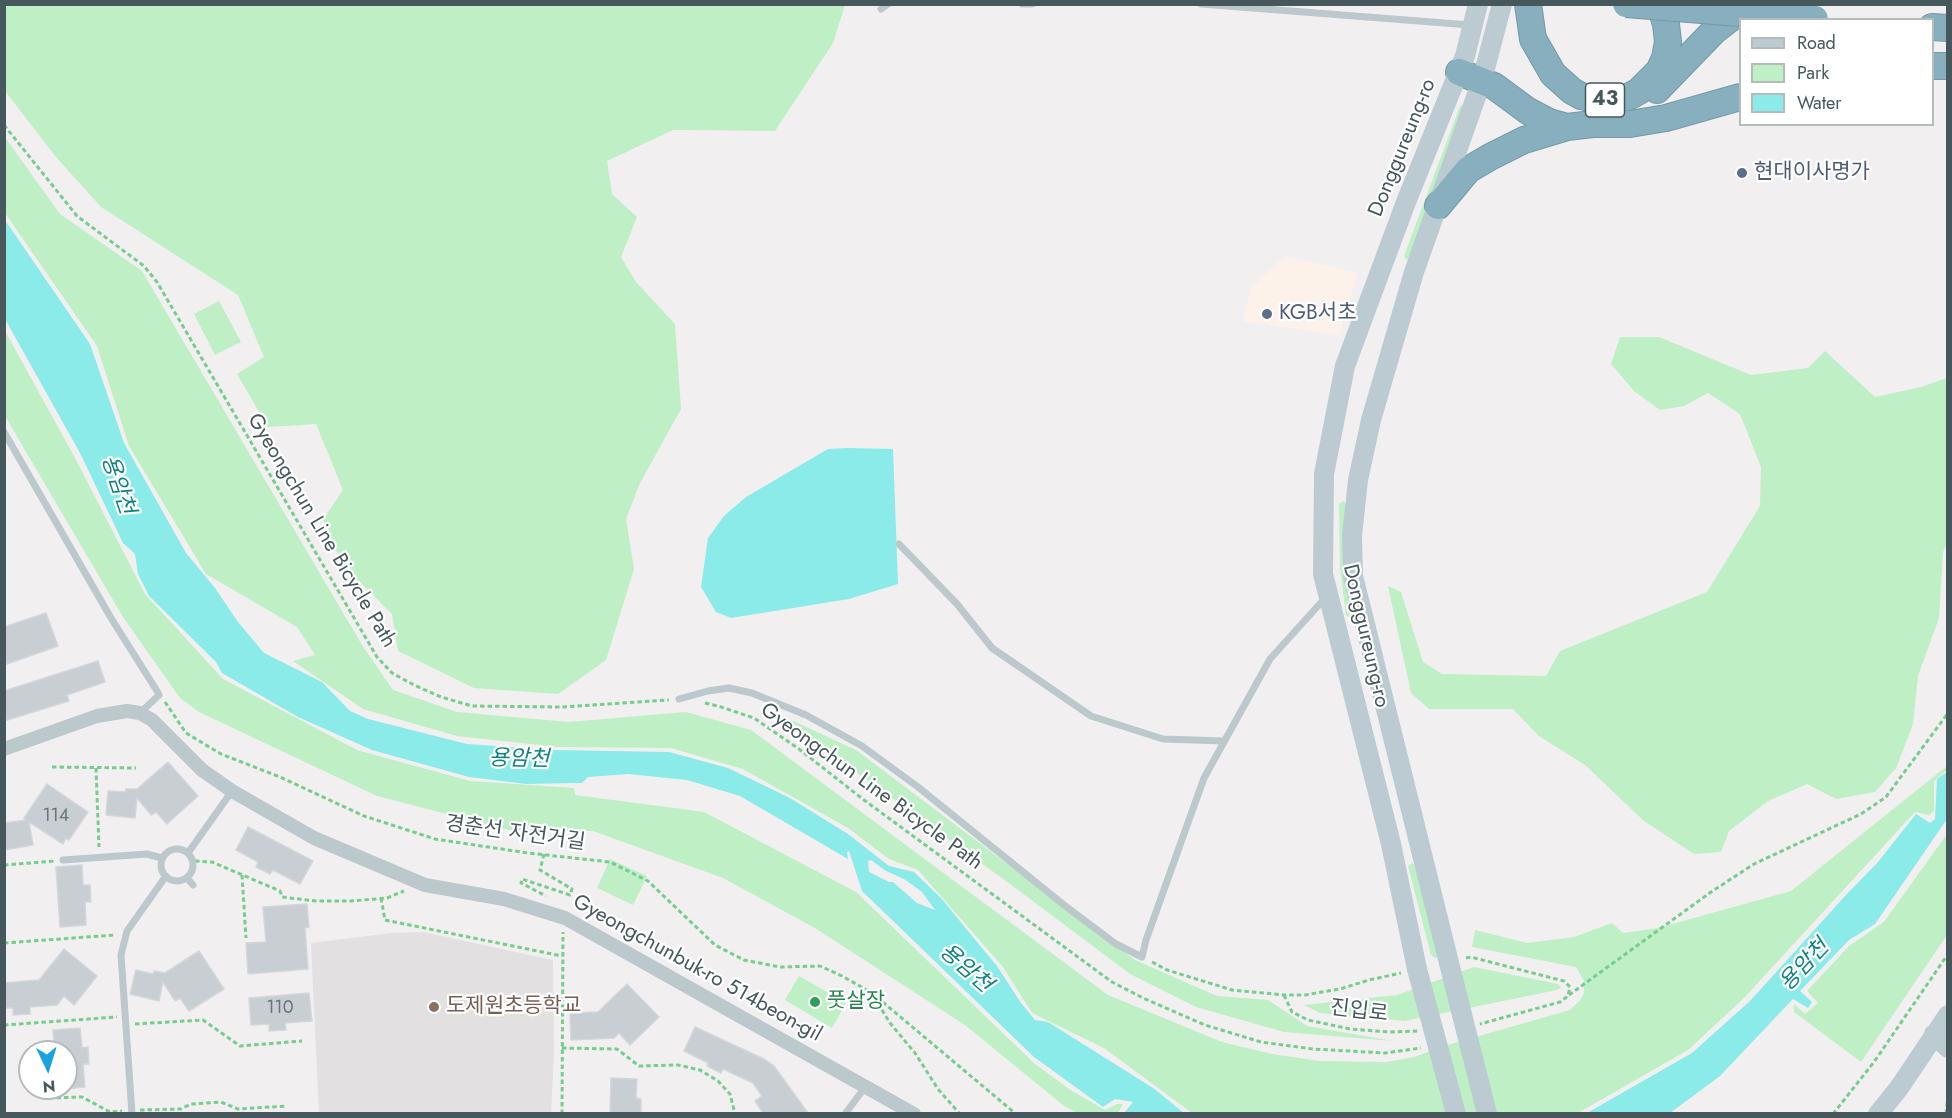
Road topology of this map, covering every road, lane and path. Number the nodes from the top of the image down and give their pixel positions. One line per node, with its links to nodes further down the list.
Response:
1 (888, 4): 11 (lane)
2 (1022, 4): 3 (lane)
3 (1032, 4)
4 (1201, 4): 13 (lane)
5 (1478, 4): 13 (street, Donggureung-ro)
6 (1502, 4): 14 (street, Donggureung-ro)
7 (1528, 4): 9 (highway, 43)
8 (1626, 4): 12 (highway, bridge)
9 (1657, 4)
10 (1748, 4): 16 (highway)
11 (880, 9)
12 (1802, 18)
13 (1473, 26): 14 (street, Donggureung-ro)
14 (1470, 76): 18 (highway); 19 (street, Donggureung-ro); 22 (street, Donggureung-ro)
15 (1739, 97): 16 (highway)
16 (1593, 124): 18 (highway)
17 (4, 125): 24 (path, Gyeongchun Line Bicycle Path)
18 (1568, 127): 19 (highway)
19 (1438, 206): 54 (street, Donggureung-ro)
20 (4, 432): 23 (lane)
21 (900, 544): 27 (lane)
22 (1328, 596): 27 (lane); 55 (street, Donggureung-ro)
23 (157, 691): 25 (lane); 34 (path, 경춘선 자전거길)
24 (679, 699): 53 (lane); 67 (path, Gyeongchun Line Bicycle Path)
25 (140, 713): 28 (street); 32 (street, Gyeongchunbuk-ro 514beon-gil)
26 (1947, 713): 58 (path)
27 (1224, 741): 53 (lane)
28 (4, 749)
29 (52, 767): 30 (path)
30 (96, 768): 31 (path); 35 (path)
31 (136, 768)
32 (232, 791): 33 (lane); 44 (street, Gyeongchunbuk-ro 514beon-gil)
33 (188, 853): 36 (lane); 38 (lane)
34 (544, 854): 45 (path); 56 (path, 경춘선 자전거길)
35 (99, 858): 36 (lane); 37 (lane)
36 (162, 858): 41 (lane)
37 (63, 860): 39 (path)
38 (193, 861): 40 (path); 42 (lane)
39 (4, 865)
40 (242, 875): 46 (path); 49 (path)
41 (166, 876): 42 (lane); 48 (lane)
42 (187, 878): 43 (lane)
43 (193, 885)
44 (424, 885): 46 (path); 47 (street, Gyeongchunbuk-ro 514beon-gil)
45 (548, 897)
46 (381, 898): 52 (path)
47 (565, 918): 52 (path); 69 (street, Gyeongchunbuk-ro 514beon-gil)
48 (126, 934): 50 (path); 60 (lane)
49 (246, 938)
50 (4, 943)
51 (1947, 954): 82 (path)
52 (562, 956): 68 (path)
53 (1142, 957): 57 (path)
54 (1449, 963): 58 (path); 81 (street, Donggureung-ro, bridge)
55 (1417, 969): 57 (path); 80 (street, Donggureung-ro, bridge)
56 (872, 993): 78 (path, 경춘선 자전거길); 79 (path, 경춘선 자전거길)
57 (1284, 995): 64 (path, 진입로)
58 (1568, 996): 63 (path)
59 (1947, 1015): 66 (street)
60 (125, 1016): 61 (path); 62 (lane)
61 (4, 1025)
62 (125, 1025): 65 (path); 73 (lane)
63 (1475, 1025)
64 (1424, 1032)
65 (302, 1041)
66 (1941, 1041): 83 (street)
67 (1428, 1044)
68 (562, 1048): 74 (path); 75 (path)
69 (866, 1086): 76 (lane); 77 (street, Gyeongchunbuk-ro 514beon-gil)
70 (1947, 1095): 84 (path)
71 (78, 1097): 73 (path)
72 (287, 1106): 73 (path)
73 (132, 1112)
74 (562, 1113)
75 (735, 1113)
76 (845, 1113)
77 (914, 1113)
78 (960, 1113)
79 (1016, 1113)
80 (1456, 1113)
81 (1487, 1113)
82 (1831, 1113)
83 (1878, 1113)
84 (1946, 1113)

